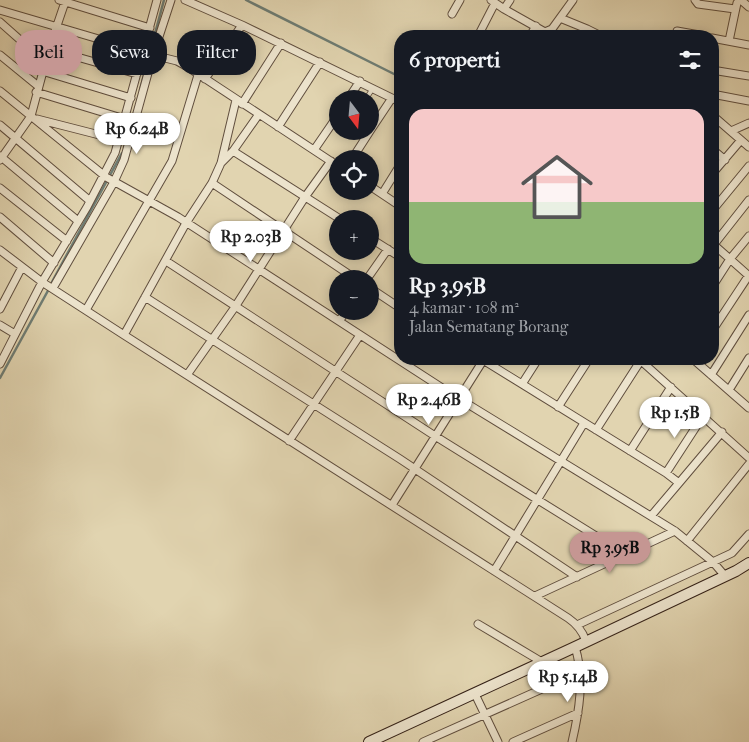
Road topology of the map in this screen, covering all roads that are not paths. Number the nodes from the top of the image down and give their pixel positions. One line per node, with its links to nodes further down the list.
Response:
1 (157, 0): 21 (street)
2 (171, 0): 24 (street)
3 (185, 0): 18 (street)
4 (460, 0): 15 (street)
5 (510, 0): 12 (street)
6 (573, 0): 16 (street)
7 (694, 0): 13 (street)
8 (740, 0): 11 (street); 13 (street)
9 (62, 1): 19 (street); 21 (street)
10 (493, 1): 12 (street); 25 (street)
11 (749, 7)
12 (504, 9): 20 (street)
13 (735, 9): 32 (street)
14 (0, 10): 19 (street)
15 (452, 14)
16 (560, 18): 22 (street); 28 (street)
17 (0, 22): 29 (street)
18 (242, 24): 33 (street); 44 (street)
19 (56, 26): 23 (street); 30 (street)
20 (536, 26): 26 (street); 27 (street)
21 (150, 28)
22 (587, 29)
23 (55, 30)
24 (161, 30)
25 (481, 30)
26 (534, 30)
27 (542, 30)
28 (549, 30)
29 (15, 35)
30 (92, 37)
31 (719, 39): 32 (street)
32 (729, 41): 34 (street)
33 (281, 44): 37 (street); 54 (street)
34 (749, 45)
35 (0, 55): 47 (street)
36 (167, 58): 44 (street)
37 (320, 62): 45 (street); 62 (street)
38 (719, 71): 43 (street)
39 (41, 75): 47 (street)
40 (55, 75): 51 (street)
41 (137, 75): 51 (street)
42 (147, 75): 80 (street)
43 (749, 76)
44 (202, 77): 54 (street); 86 (street)
45 (360, 81): 46 (street); 48 (street)
46 (373, 88): 52 (street)
47 (37, 89): 56 (street); 58 (street)
48 (354, 90)
49 (0, 91): 56 (street)
50 (719, 95): 53 (street)
51 (131, 98): 58 (street)
52 (392, 98): 57 (street)
53 (749, 101)
54 (239, 102): 55 (street); 75 (street)
55 (259, 114): 62 (street); 70 (street)
56 (32, 117): 65 (street); 66 (street); 80 (street)
57 (379, 118)
58 (125, 119): 66 (street)
59 (719, 121): 64 (street)
60 (749, 123): 64 (street)
61 (0, 126): 65 (street)
62 (278, 127): 69 (street)
63 (329, 128): 69 (street)
64 (731, 131): 67 (street)
65 (15, 138): 72 (street); 88 (street)
66 (119, 140): 80 (street)
67 (741, 140): 68 (street); 74 (street)
68 (749, 148)
69 (314, 150): 73 (street)
70 (234, 151): 75 (street); 85 (street)
71 (719, 155): 74 (street)
72 (1, 158): 93 (street)
73 (329, 160)
74 (725, 160): 76 (street)
75 (221, 163): 81 (street)
76 (719, 166)
77 (749, 166): 90 (street)
78 (329, 169): 85 (street)
79 (394, 175): 84 (street)
80 (109, 179): 86 (street); 88 (street); 113 (street)
81 (212, 183): 94 (street); 95 (street)
82 (0, 188): 98 (street)
83 (379, 192): 84 (street)
84 (382, 194): 89 (street)
85 (306, 198): 91 (street); 95 (street)
86 (148, 200): 94 (street); 119 (street)
87 (749, 200): 97 (street)
88 (90, 201): 93 (street)
89 (394, 202)
90 (719, 203)
91 (329, 212)
92 (0, 217): 106 (street)
93 (78, 221): 98 (street)
94 (186, 222): 105 (street); 108 (street)
95 (283, 232): 108 (street); 109 (street)
96 (749, 236): 104 (street)
97 (719, 238)
98 (67, 241): 106 (street)
99 (379, 244): 100 (street)
100 (388, 249): 103 (street); 110 (street)
101 (719, 250): 104 (street)
102 (1, 253): 107 (street)
103 (394, 253)
104 (730, 259): 111 (street); 112 (street)
105 (166, 261): 115 (street); 117 (street)
106 (54, 263): 113 (street)
107 (22, 267): 113 (street); 118 (street)
108 (260, 270): 117 (street); 120 (street)
109 (342, 270)
110 (373, 270)
111 (749, 275): 123 (street)
112 (719, 277)
113 (48, 285): 119 (street); 125 (street)
114 (379, 294): 116 (street)
115 (145, 297): 126 (street); 128 (street)
116 (394, 304)
117 (235, 307): 128 (street); 142 (street)
118 (0, 309)
119 (86, 310): 126 (street)
120 (329, 313)
121 (749, 316): 131 (street)
122 (340, 320): 127 (street)
123 (719, 320)
124 (0, 325): 125 (street)
125 (15, 334): 132 (street)
126 (124, 335): 143 (street)
127 (360, 335): 129 (street); 142 (street)
128 (211, 339): 143 (street); 149 (street)
129 (394, 355)
130 (749, 358): 147 (street)
131 (719, 363)
132 (0, 364)
133 (411, 365): 148 (street)
134 (480, 365): 148 (street)
135 (493, 365): 145 (street)
136 (534, 365): 145 (street)
137 (585, 365): 150 (street)
138 (637, 365): 154 (street)
139 (646, 365): 146 (street)
140 (700, 365): 144 (street)
141 (717, 365): 144 (street)
142 (335, 371): 149 (street); 156 (street)
143 (187, 375): 157 (street)
144 (711, 375): 147 (street)
145 (522, 384): 150 (street)
146 (670, 387): 152 (street); 158 (street)
147 (729, 390): 151 (street)
148 (459, 398): 156 (street); 160 (street)
149 (312, 404): 157 (street); 162 (street)
150 (558, 407): 153 (street)
151 (749, 407)
152 (703, 416): 155 (street); 163 (street)
153 (584, 423): 154 (street); 160 (street)
154 (596, 430): 158 (street)
155 (722, 432): 159 (street); 164 (street)
156 (435, 436): 162 (street); 165 (street)
157 (289, 441): 166 (street)
158 (630, 451): 163 (street)
159 (749, 458)
160 (562, 462): 165 (street); 167 (street)
161 (749, 464): 171 (street)
162 (415, 469): 166 (street); 170 (street)
163 (666, 473): 164 (street)
164 (679, 483): 167 (street)
165 (538, 500): 170 (street); 172 (street)
166 (392, 505): 175 (street)
167 (651, 516): 168 (street)
168 (675, 530): 171 (street); 172 (street)
169 (749, 534): 173 (street)
170 (514, 537): 175 (street); 177 (street)
171 (687, 541): 173 (street)
172 (625, 554): 177 (street)
173 (714, 562): 176 (street); 180 (street)
174 (749, 563): 176 (street)
175 (494, 571): 178 (street)
176 (725, 576): 181 (street)
177 (577, 577): 178 (street)
178 (535, 596): 180 (street)
179 (478, 624): 183 (street)
180 (578, 625): 181 (street)
181 (586, 641): 182 (street)
182 (576, 649): 183 (street); 184 (street)
183 (542, 662): 185 (street)
184 (580, 672): 186 (street); 187 (street)
185 (476, 697): 186 (street); 188 (street)
186 (483, 713): 190 (street); 191 (street)
187 (578, 713): 192 (street); 193 (street)
188 (388, 738): 189 (street)
189 (369, 742)
190 (423, 742)
191 (498, 742)
192 (513, 742)
193 (572, 742)

